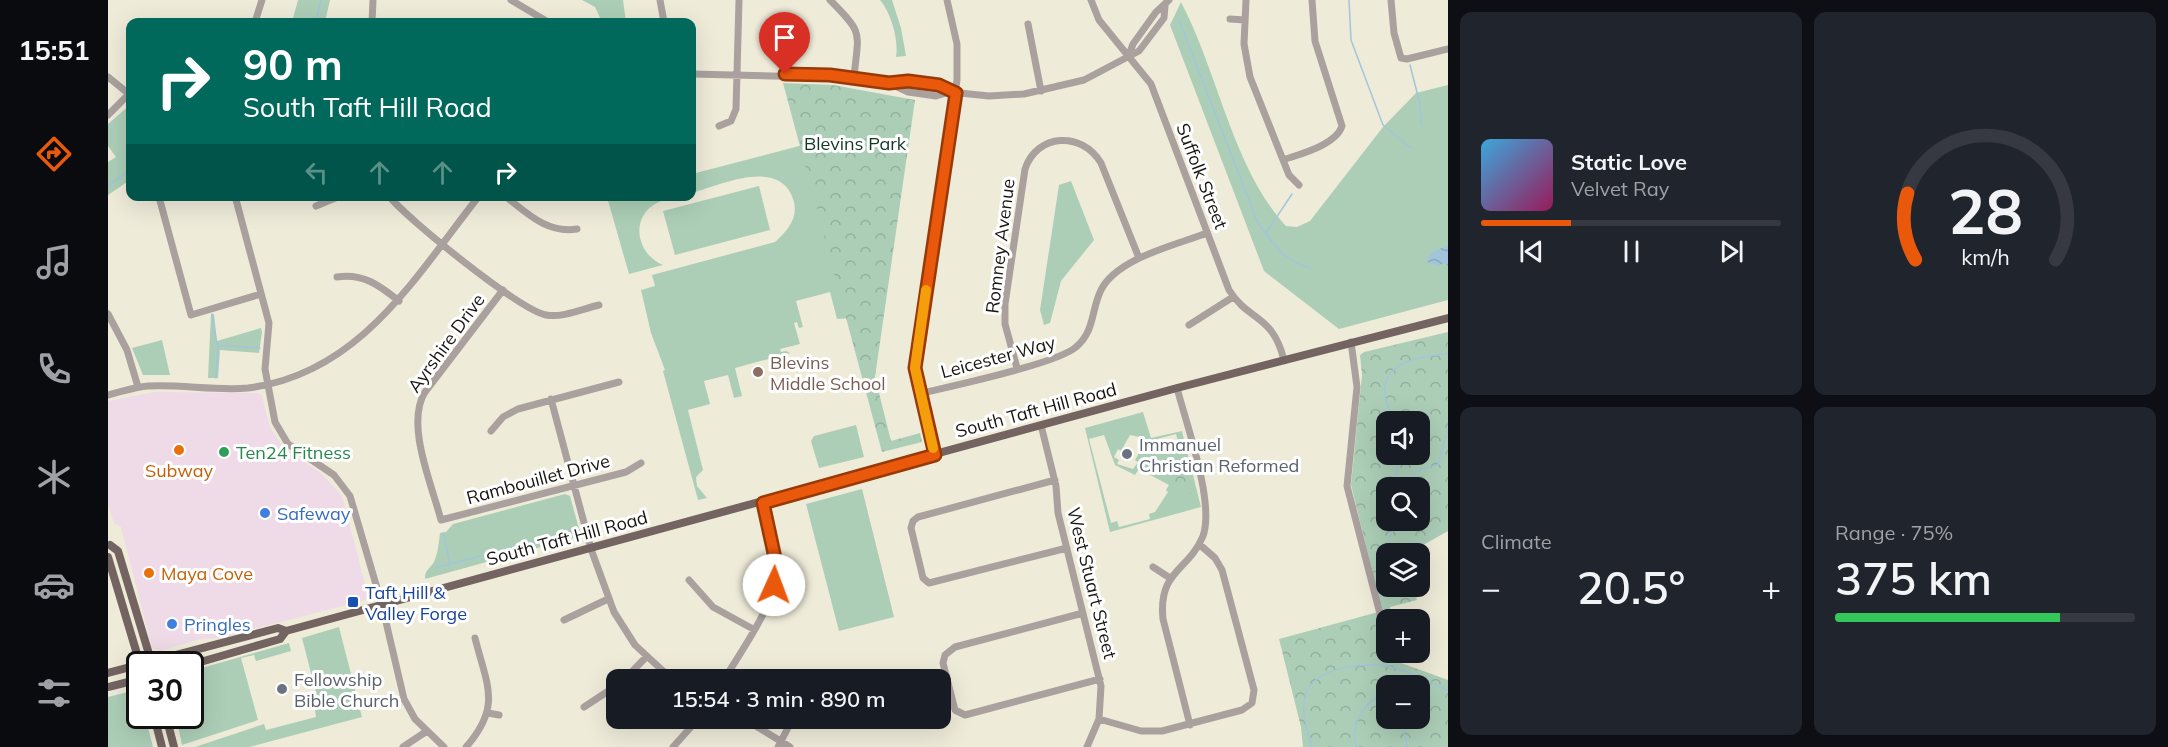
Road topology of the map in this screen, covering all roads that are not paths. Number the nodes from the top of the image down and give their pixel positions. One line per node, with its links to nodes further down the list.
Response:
1 (262, 0): 13 (street)
2 (373, 0): 14 (street)
3 (511, 0): 15 (street)
4 (660, 0): 16 (street)
5 (739, 0): 22 (street)
6 (830, 0): 25 (street)
7 (947, 0): 29 (street)
8 (1091, 0): 21 (street, Suffolk Street)
9 (1246, 0): 18 (street)
10 (1312, 0): 37 (street)
11 (1391, 0): 20 (street)
12 (1167, 3): 21 (street)
13 (256, 18)
14 (372, 18)
15 (541, 18)
16 (663, 18)
17 (1230, 19): 18 (street)
18 (1245, 20): 37 (street)
19 (1028, 24): 28 (street)
20 (1448, 49)
21 (1129, 55): 28 (street); 47 (street, Suffolk Street)
22 (736, 73): 23 (street); 25 (street); 32 (street)
23 (696, 74)
24 (108, 76): 27 (street)
25 (854, 78): 26 (street)
26 (889, 83): 29 (street); 29 (street)
27 (126, 91)
28 (1041, 92): 29 (street)
29 (953, 93): 66 (street)
30 (126, 98): 31 (street)
31 (108, 115)
32 (719, 126)
33 (1090, 137): 34 (street)
34 (1086, 146): 36 (street); 49 (street)
35 (1027, 149): 36 (street)
36 (1034, 154): 61 (street, Romney Avenue)
37 (1283, 160): 38 (street)
38 (1299, 185)
39 (160, 201): 52 (street)
40 (236, 201): 52 (street)
41 (328, 201): 45 (street)
42 (394, 201): 48 (street)
43 (475, 201): 48 (street)
44 (513, 201): 46 (street)
45 (316, 206)
46 (577, 229)
47 (1207, 233): 49 (street, Leicester Way); 53 (street, Suffolk Street)
48 (442, 243): 51 (street); 54 (street)
49 (1138, 258): 61 (street, Leicester Way)
50 (337, 277): 54 (street)
51 (503, 290): 55 (street); 76 (street, Ayrshire Drive)
52 (261, 294): 63 (street)
53 (1233, 297): 58 (street); 60 (street, Suffolk Street)
54 (399, 301): 63 (street)
55 (599, 305)
56 (108, 314): 64 (street)
57 (1448, 318): 59 (main road, South Taft Hill Road)
58 (1189, 325)
59 (1351, 342): 60 (main road, South Taft Hill Road); 86 (street)
60 (1284, 360): 65 (main road, South Taft Hill Road)
61 (1017, 368): 66 (street, Leicester Way)
62 (619, 382): 68 (street)
63 (267, 385): 64 (street); 85 (street)
64 (138, 387): 67 (street)
65 (1177, 388): 69 (main road, South Taft Hill Road); 77 (street)
66 (919, 394): 71 (street)
67 (108, 395)
68 (551, 399): 70 (street); 74 (street)
69 (1041, 425): 71 (main road, South Taft Hill Road); 73 (street, West Stuart Street)
70 (491, 431)
71 (935, 455): 75 (main road, South Taft Hill Road)
72 (641, 463): 74 (street, Rambouillet Drive)
73 (1055, 480): 79 (street, West Stuart Street); 79 (street)
74 (574, 486): 76 (street, Rambouillet Drive); 80 (street)
75 (763, 503): 80 (main road, South Taft Hill Road); 89 (street)
76 (441, 520)
77 (1199, 544): 82 (street); 110 (street)
78 (109, 548): 92 (main road); 93 (main road)
79 (1066, 548): 87 (street, West Stuart Street)
80 (591, 549): 84 (street); 85 (main road, South Taft Hill Road)
81 (1153, 567): 82 (street)
82 (1170, 578): 110 (street)
83 (689, 580): 89 (street)
84 (608, 599): 88 (street); 95 (street)
85 (382, 605): 90 (main road, South Taft Hill Road); 116 (street)
86 (1378, 609)
87 (1083, 613): 102 (street, West Stuart Street); 102 (street)
88 (564, 620)
89 (753, 629): 100 (street)
90 (286, 631): 94 (main road, South Taft Hill Road); 96 (main road, South Taft Hill Road)
91 (475, 638): 107 (street)
92 (137, 651)
93 (148, 651)
94 (195, 651)
95 (647, 656): 98 (street); 99 (street)
96 (204, 661)
97 (126, 668): 101 (main road, South Taft Hill Road)
98 (635, 669)
99 (663, 669)
100 (730, 669)
101 (108, 673)
102 (1100, 679): 109 (street, West Stuart Street)
103 (126, 682): 104 (main road)
104 (108, 687)
105 (606, 693): 106 (street)
106 (584, 707)
107 (488, 713): 108 (street); 122 (street)
108 (499, 715)
109 (1099, 719): 110 (street); 125 (street, West Stuart Street)
110 (1190, 725)
111 (157, 729): 118 (main road)
112 (169, 729): 119 (main road)
113 (689, 729): 123 (street)
114 (758, 729): 117 (street)
115 (787, 729): 117 (street)
116 (427, 731): 120 (street); 121 (street)
117 (779, 744): 124 (street)
118 (162, 747)
119 (174, 747)
120 (403, 747)
121 (444, 747)
122 (466, 747)
123 (673, 747)
124 (790, 747)
125 (1087, 747)

